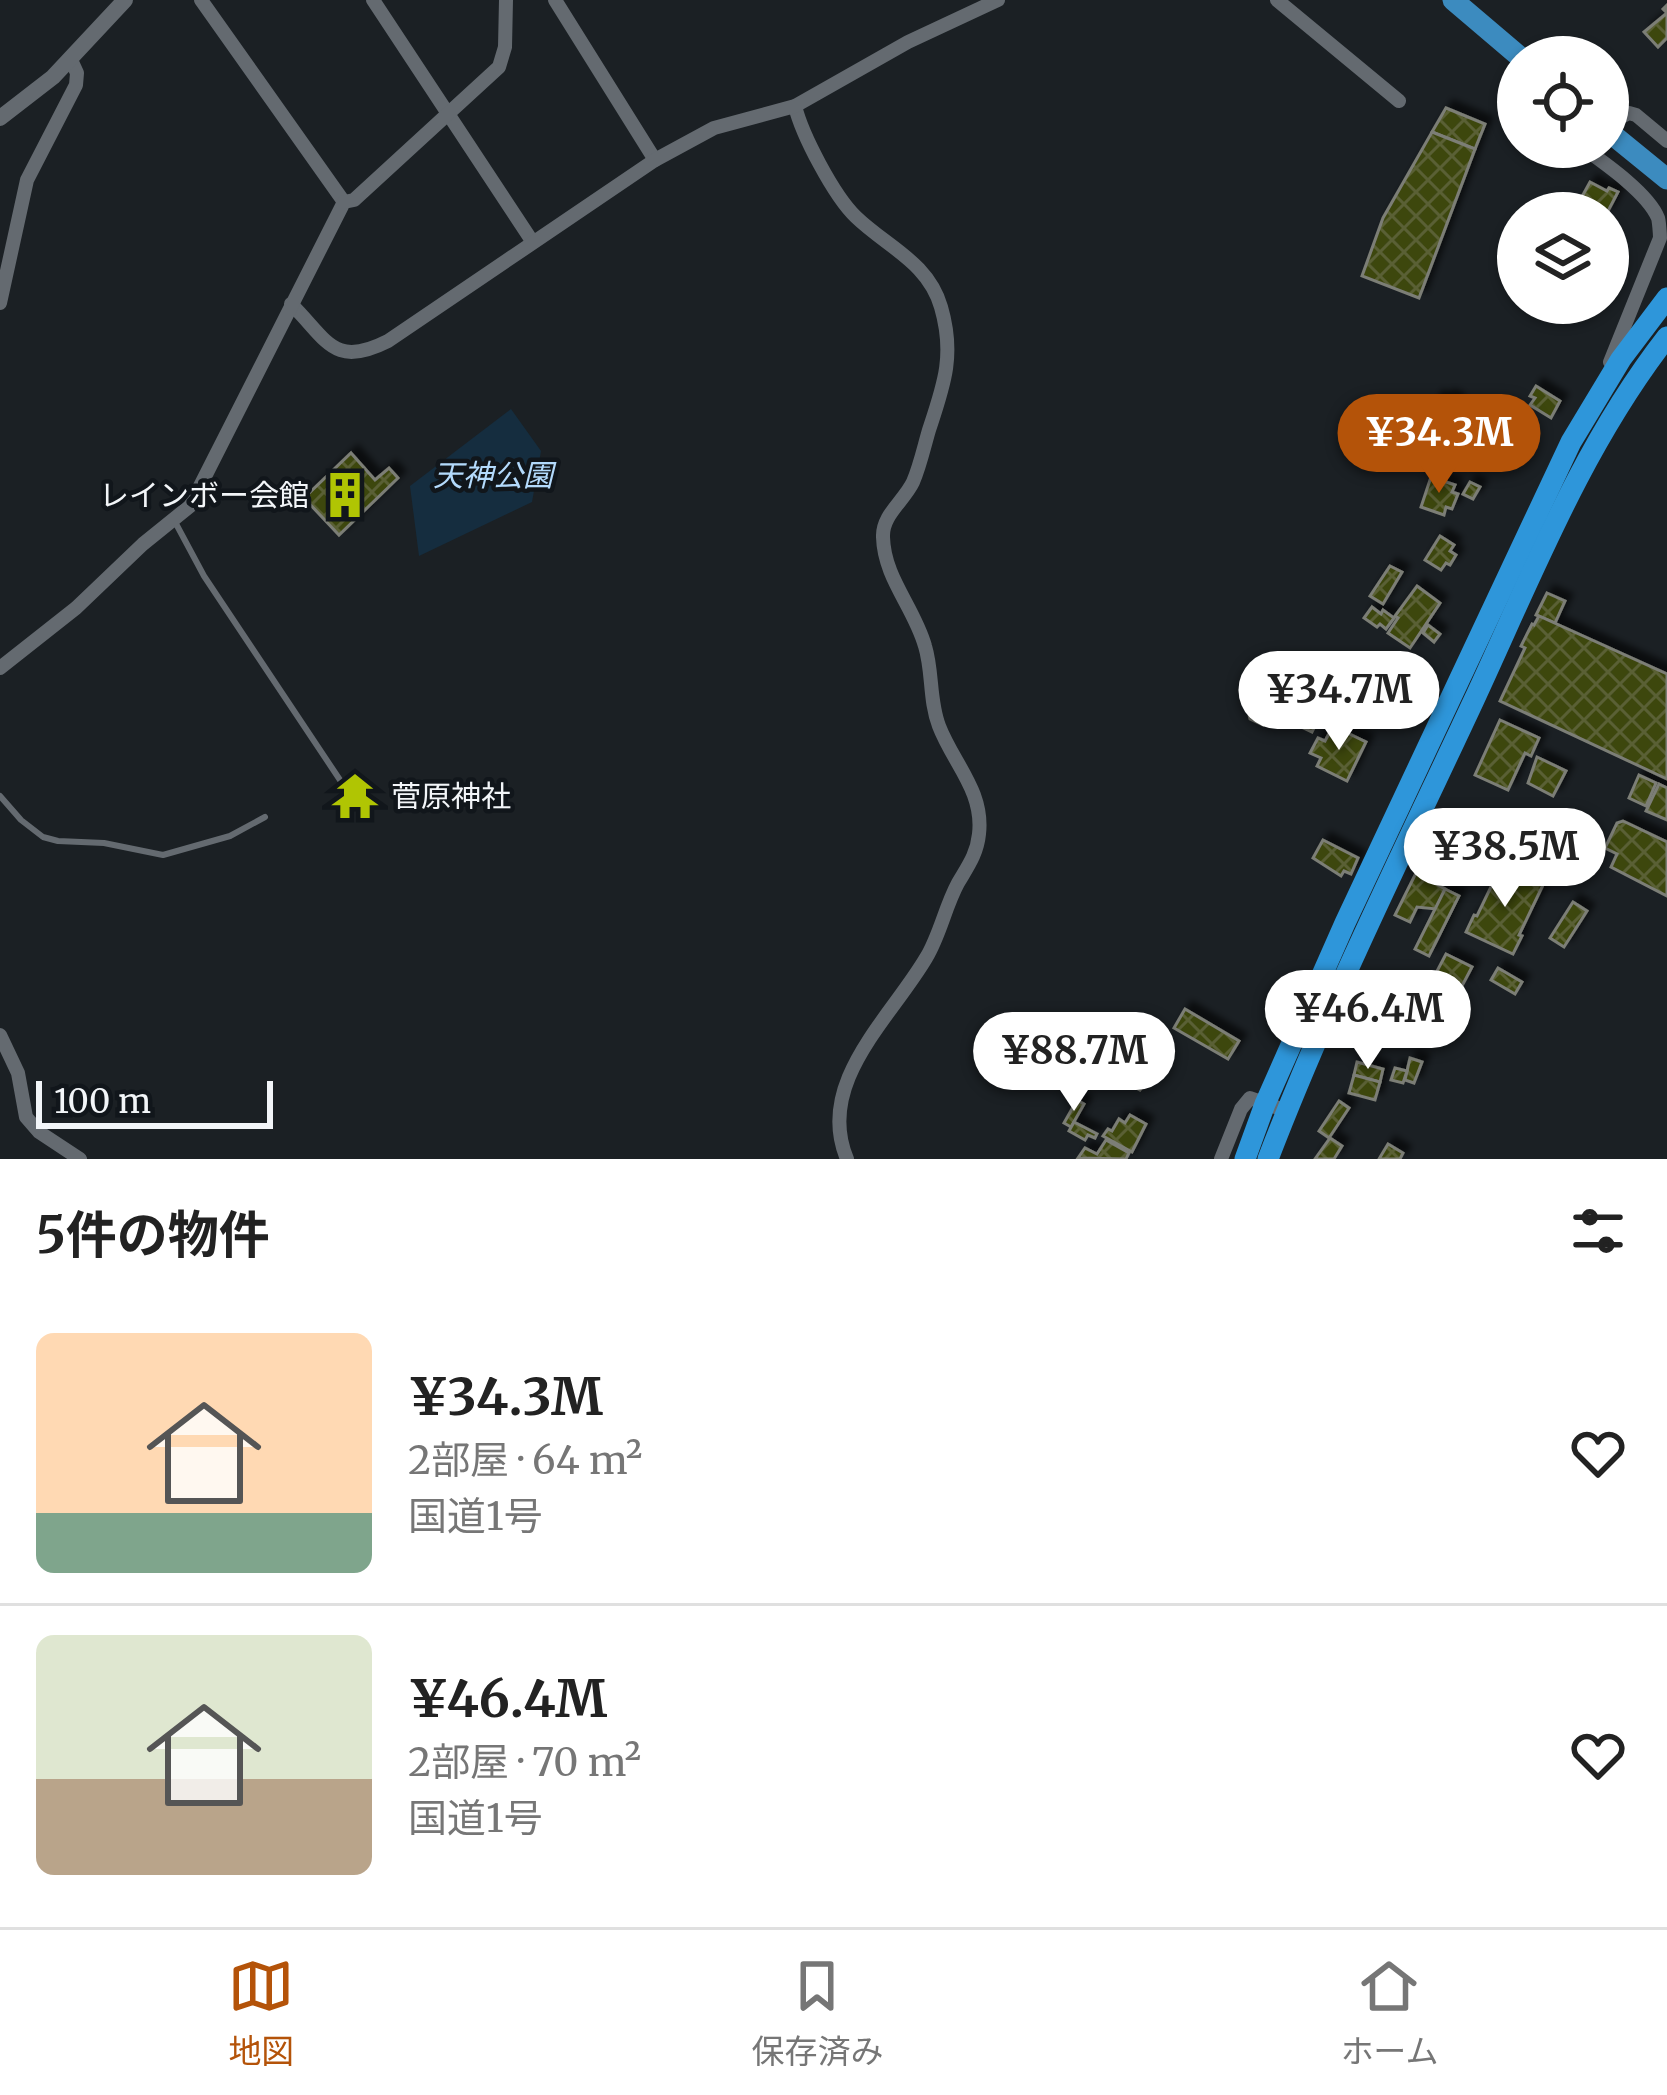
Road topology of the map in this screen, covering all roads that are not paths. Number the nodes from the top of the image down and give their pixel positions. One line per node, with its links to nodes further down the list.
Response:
1 (125, 0): 10 (street)
2 (201, 0): 21 (street)
3 (373, 0): 14 (street)
4 (506, 0): 14 (street)
5 (555, 0): 18 (street)
6 (998, 0): 12 (street)
7 (1277, 0): 11 (street)
8 (1453, 0): 9 (main road)
9 (1497, 37)
10 (71, 60): 15 (street); 24 (street)
11 (1399, 101)
12 (796, 106): 18 (street); 37 (street)
13 (1629, 113): 16 (street)
14 (448, 116): 21 (street); 22 (street)
15 (0, 118)
16 (1667, 141)
17 (1629, 148): 20 (main road)
18 (655, 160): 22 (street)
19 (1607, 168): 27 (street)
20 (1667, 179)
21 (344, 202): 25 (street)
22 (532, 241): 25 (street)
23 (1667, 298): 27 (highway)
24 (0, 303)
25 (291, 304): 29 (street)
26 (1667, 337): 28 (highway)
27 (1595, 398): 28 (highway)
28 (1581, 447): 35 (highway)
29 (174, 519): 30 (street); 31 (lane)
30 (0, 668)
31 (340, 780)
32 (0, 796): 33 (lane)
33 (265, 817)
34 (0, 1036): 36 (street)
35 (1276, 1107): 38 (street); 39 (highway); 40 (highway)
36 (80, 1159)
37 (847, 1159)
38 (1221, 1159)
39 (1244, 1159)
40 (1268, 1159)

